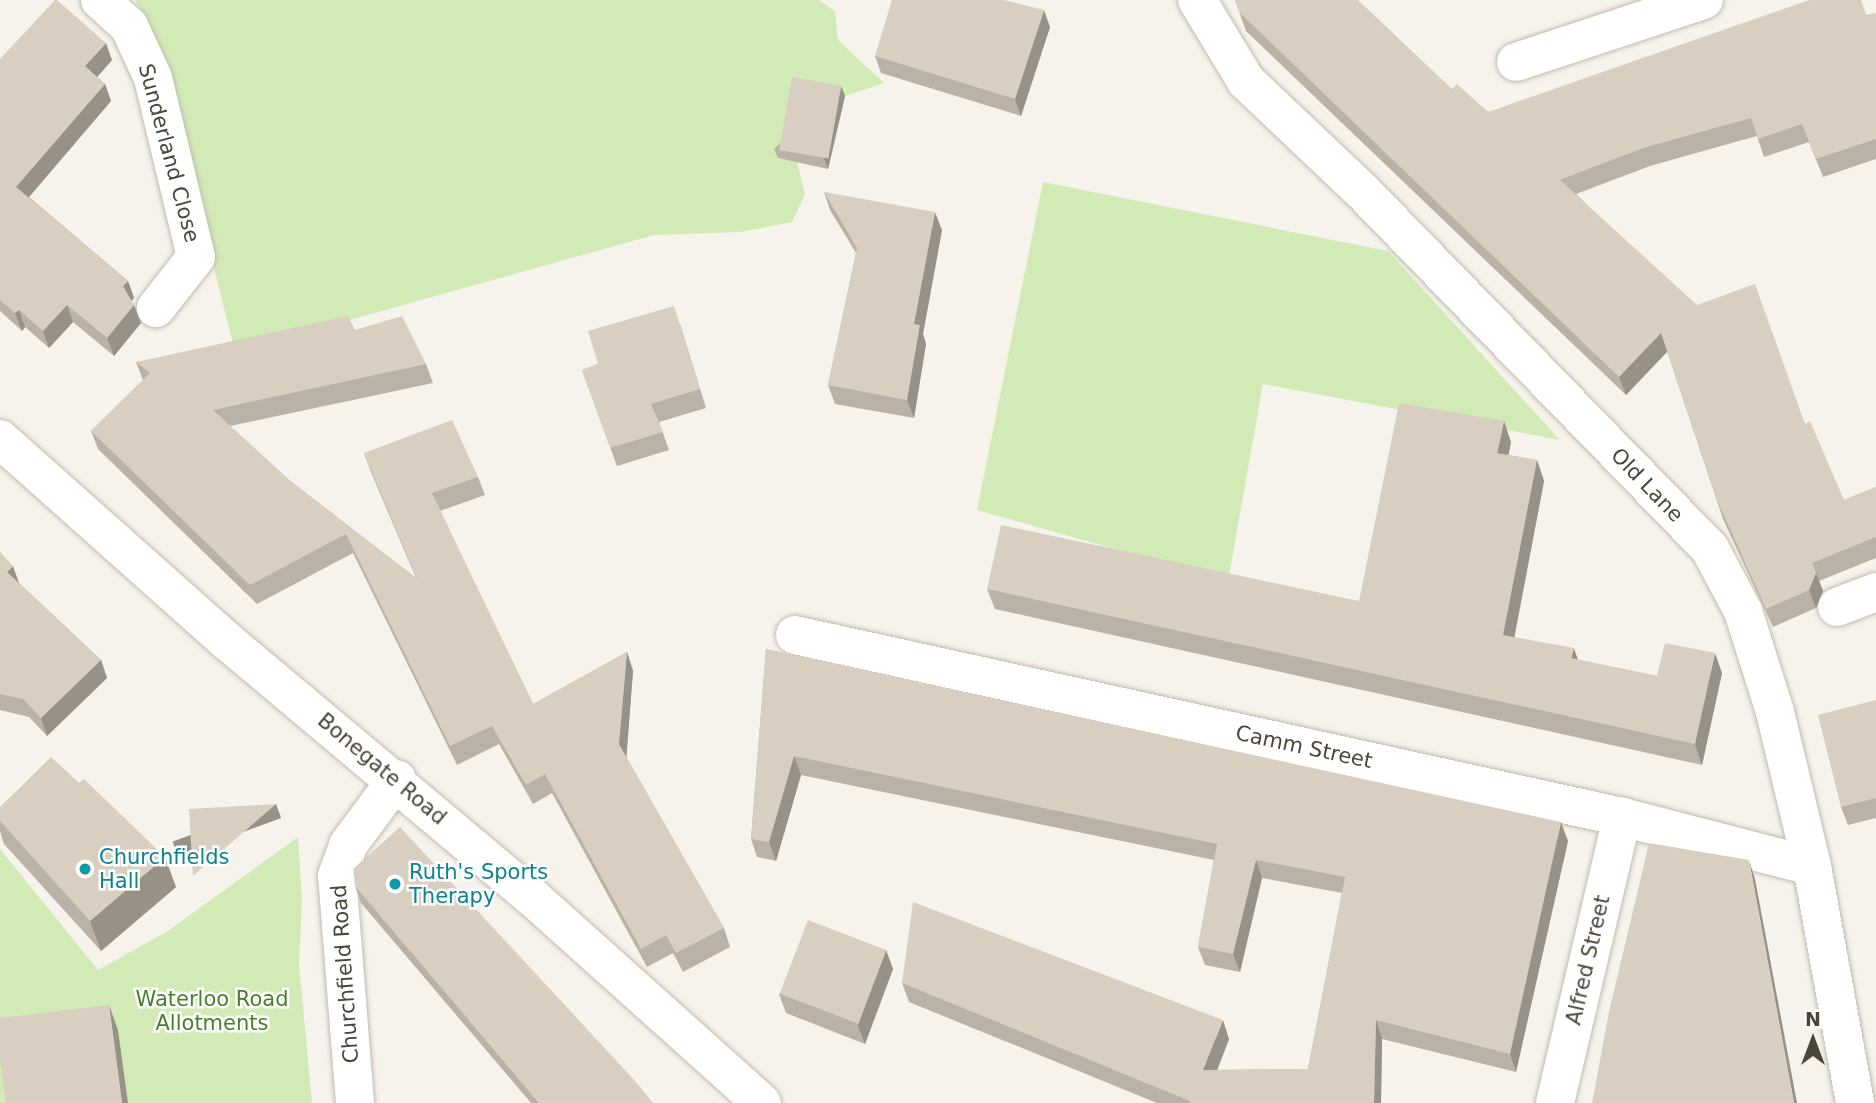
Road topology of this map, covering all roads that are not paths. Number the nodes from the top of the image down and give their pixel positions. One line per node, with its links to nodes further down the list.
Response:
1 (100, 0): 5 (street, Sunderland Close)
2 (1197, 0): 12 (street, Old Lane)
3 (1704, 0): 4 (street)
4 (1516, 62)
5 (156, 308)
6 (0, 439): 10 (street, Bonegate Road)
7 (1876, 592): 8 (street)
8 (1838, 607)
9 (795, 635): 11 (street, Camm Street)
10 (397, 779): 13 (street, Churchfield Road); 14 (street, Bonegate Road)
11 (1622, 817): 12 (street, Camm Street); 15 (street, Alfred Street)
12 (1812, 866): 16 (street, Old Lane)
13 (355, 1103)
14 (762, 1103)
15 (1555, 1103)
16 (1855, 1103)

